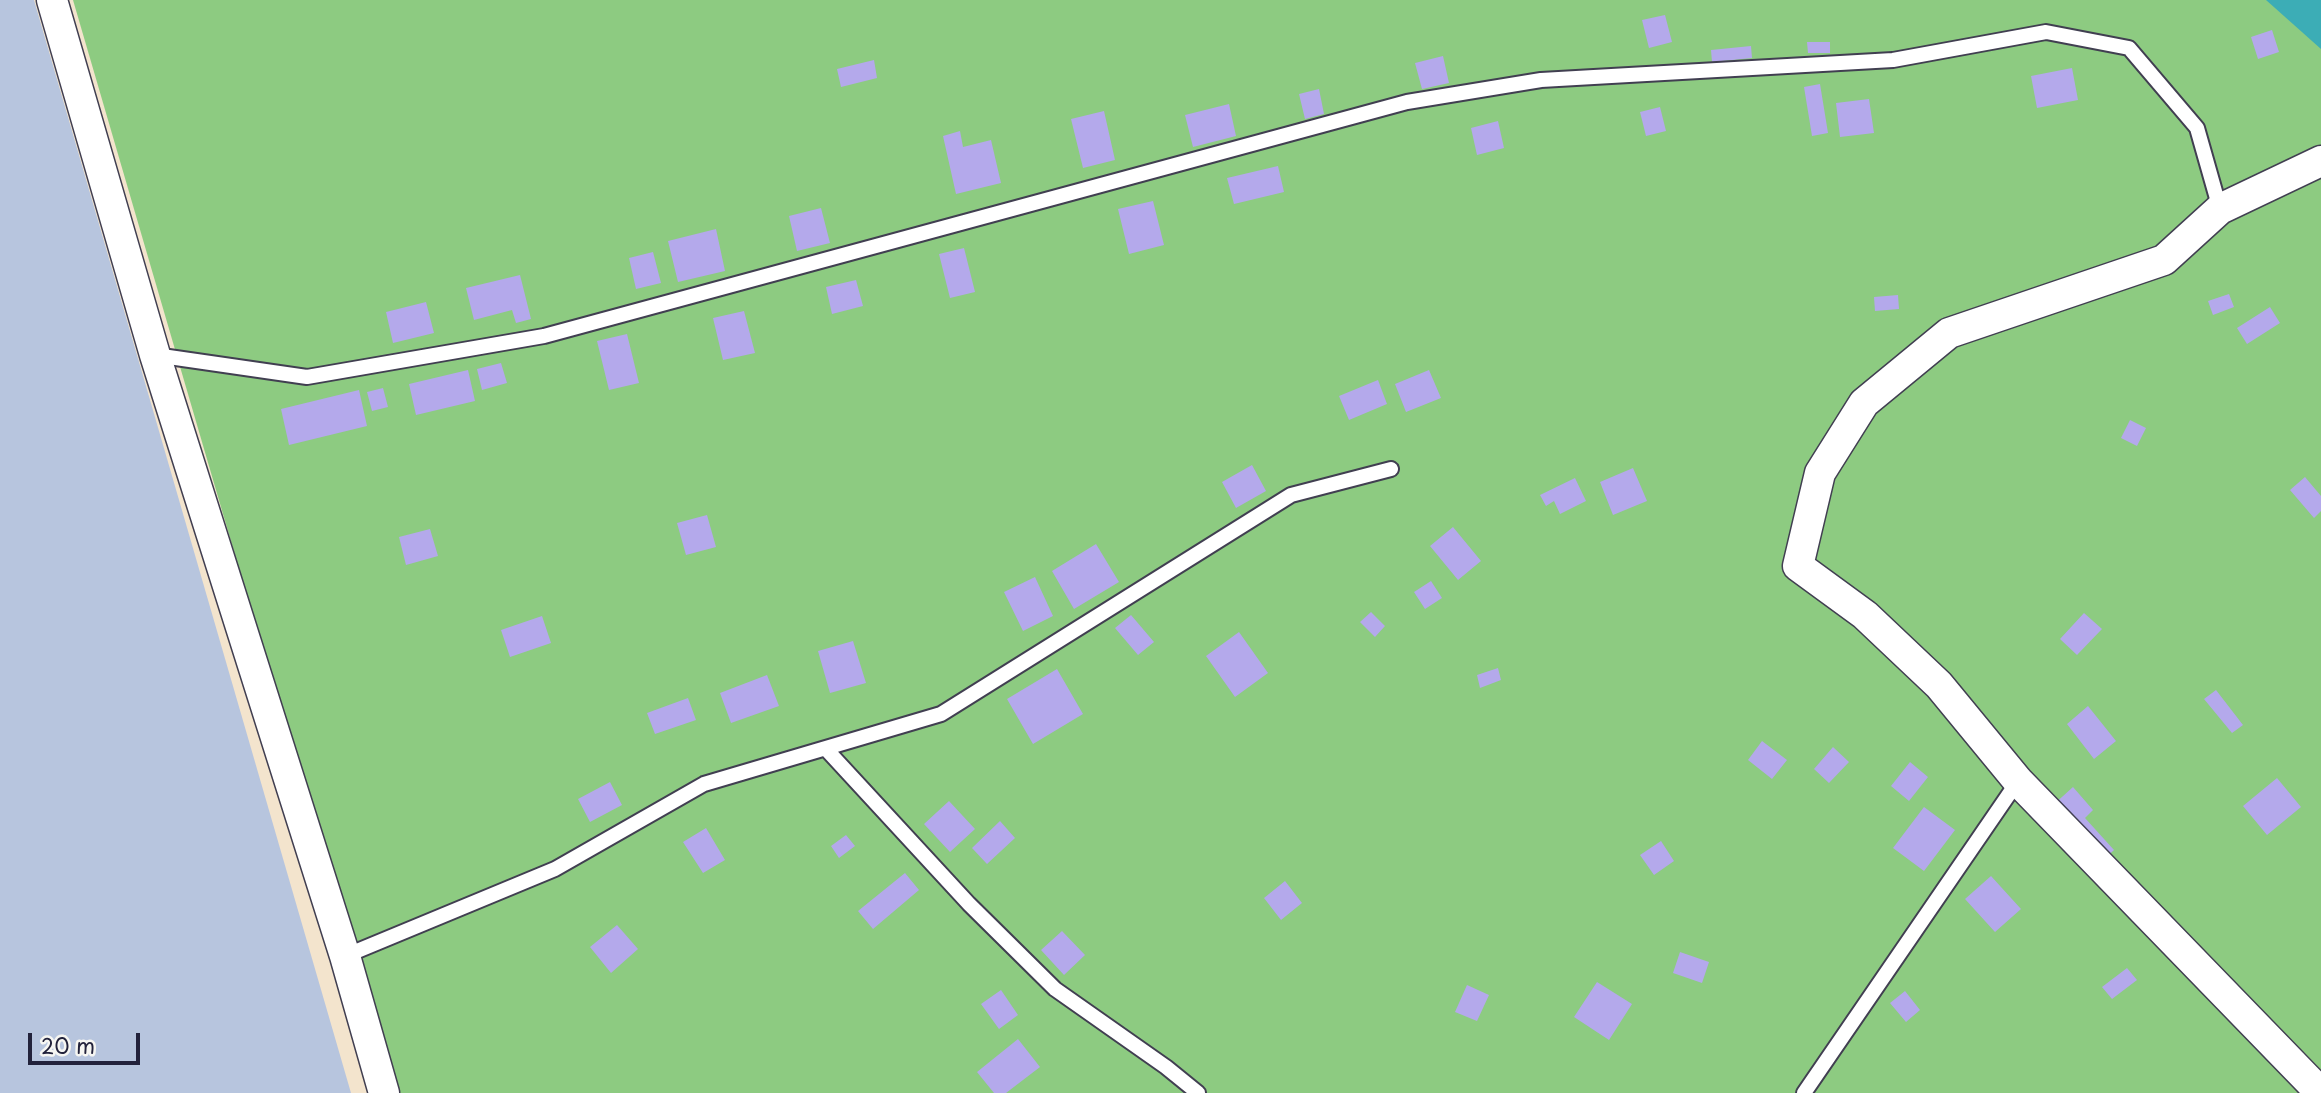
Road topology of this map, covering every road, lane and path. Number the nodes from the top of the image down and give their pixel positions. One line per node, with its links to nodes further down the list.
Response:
1 (52, 0): 4 (street)
2 (2321, 161): 3 (street)
3 (2220, 209): 4 (lane); 7 (street)
4 (155, 355): 8 (street)
5 (1391, 469): 6 (lane)
6 (826, 749): 8 (lane); 11 (lane)
7 (2018, 781): 9 (street); 12 (lane)
8 (345, 956): 10 (street)
9 (2318, 1089)
10 (384, 1093)
11 (1198, 1093)
12 (1804, 1093)

